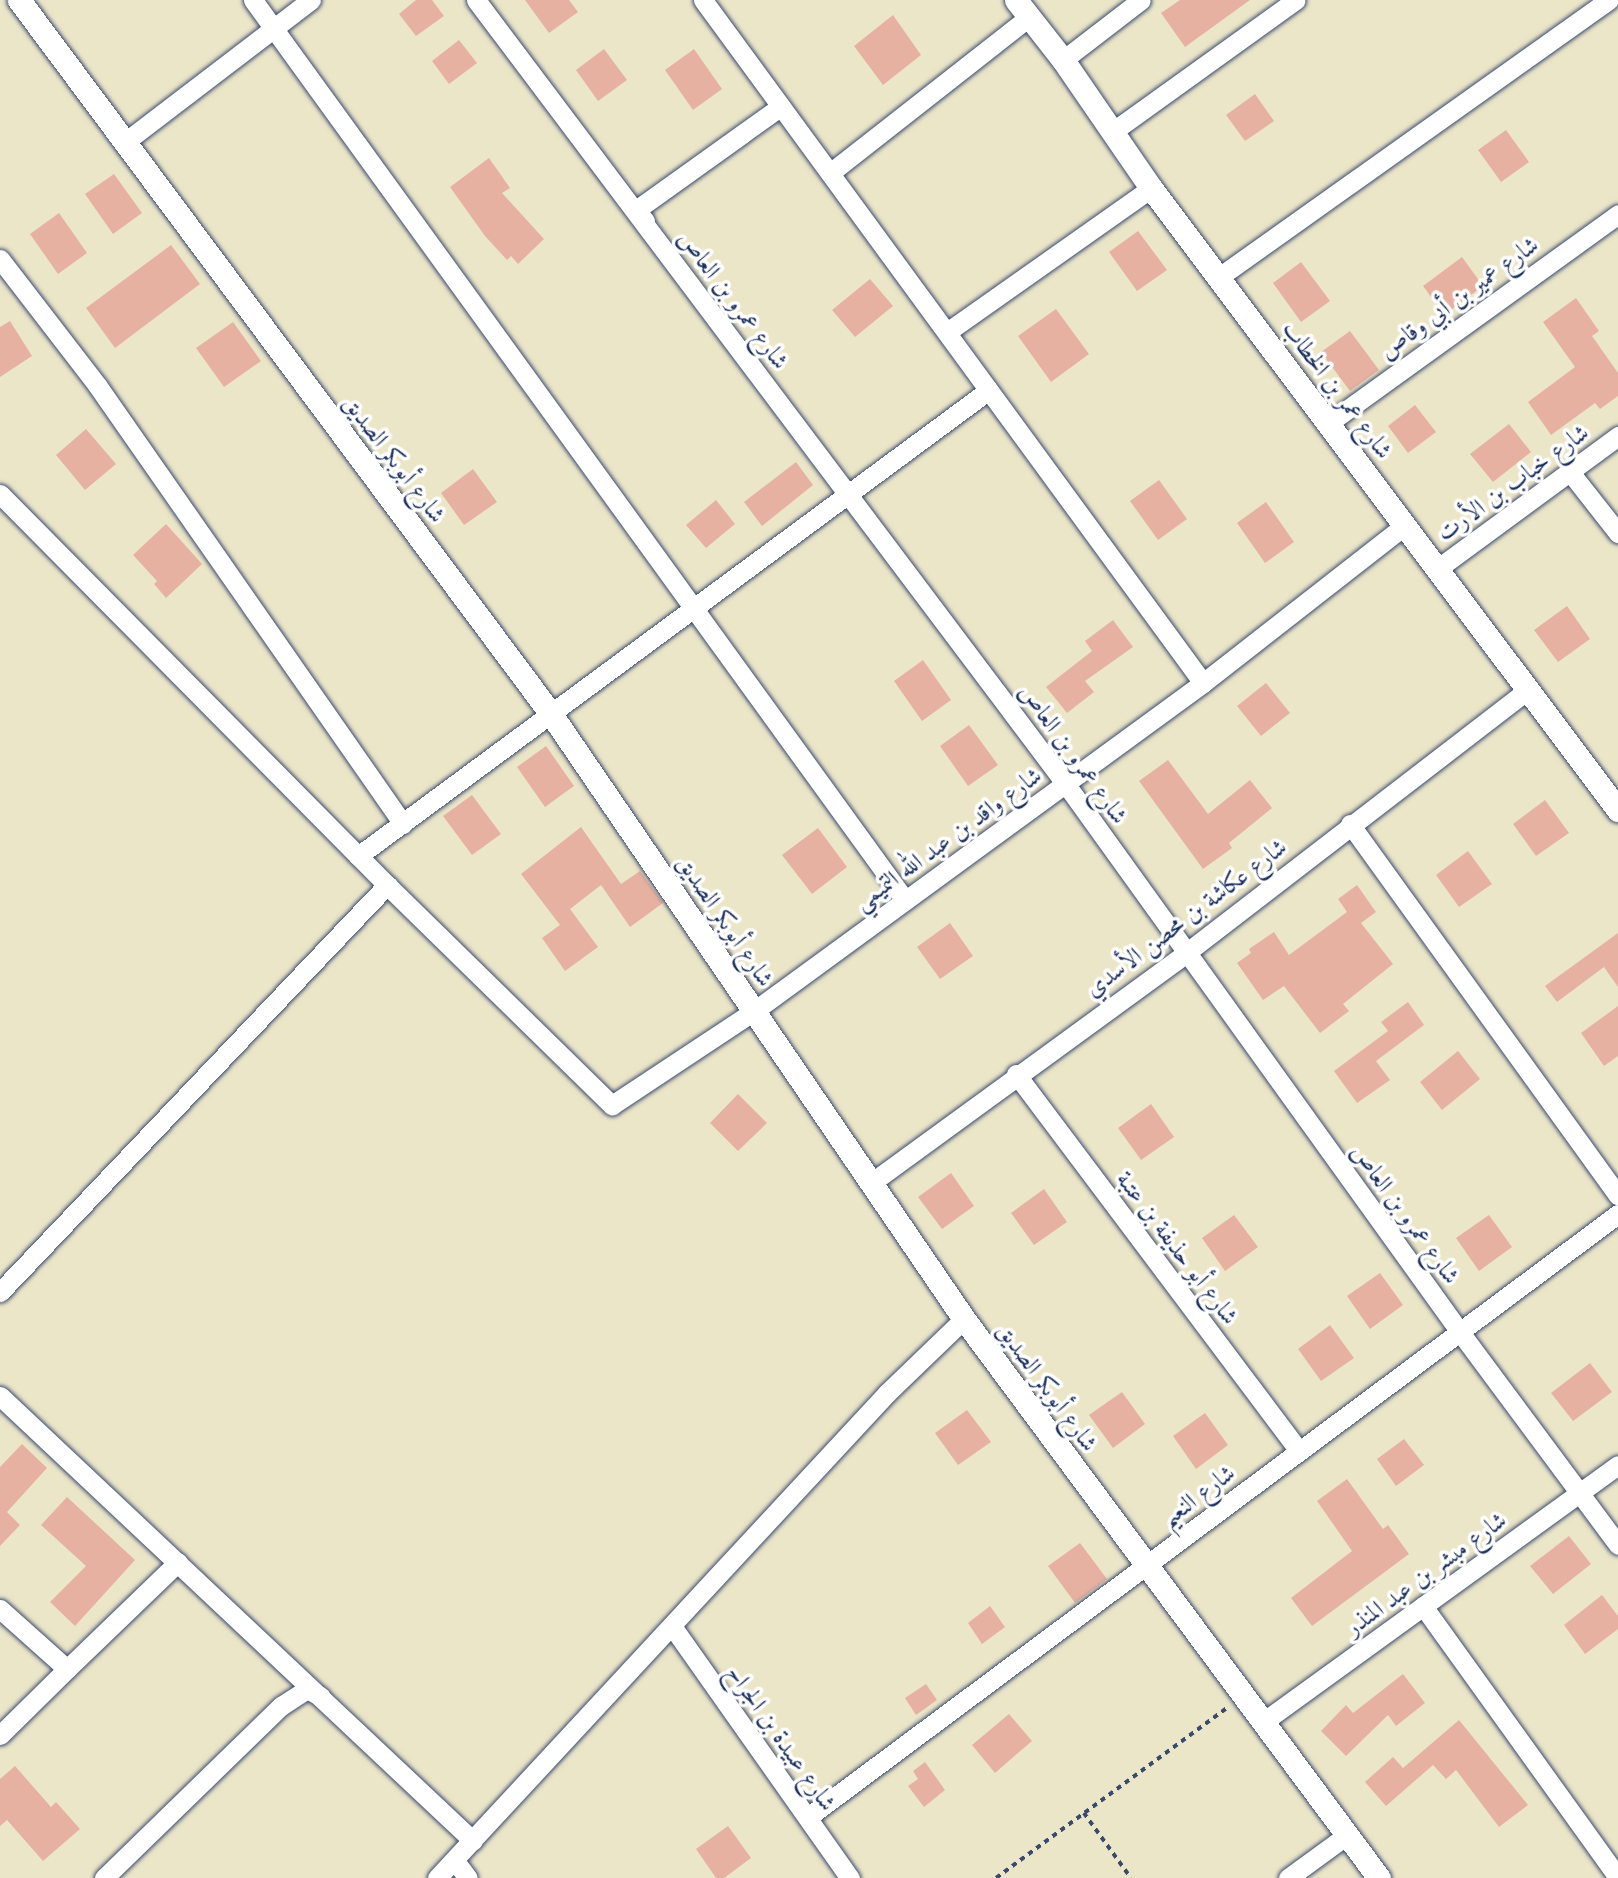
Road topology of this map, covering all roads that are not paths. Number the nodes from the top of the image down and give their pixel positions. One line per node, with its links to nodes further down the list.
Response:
1 (19, 0): 14 (street, شارع أبوبكر الصديق)
2 (253, 0): 10 (street)
3 (311, 0): 10 (street)
4 (477, 0): 25 (street, شارع عمرو بن العاص)
5 (703, 0): 12 (street)
6 (1141, 0): 11 (street)
7 (1296, 0): 13 (street)
8 (1609, 0): 19 (street)
9 (1022, 8): 11 (street, شارع عمر بن الخطاب); 15 (street)
10 (273, 29): 14 (street); 30 (street)
11 (1063, 60): 13 (street, شارع عمر بن الخطاب)
12 (781, 106): 15 (street); 25 (street)
13 (1112, 132): 16 (street, شارع عمر بن الخطاب)
14 (125, 142): 33 (street, شارع أبوبكر الصديق)
15 (830, 173): 20 (street)
16 (1151, 188): 19 (street, شارع عمر بن الخطاب); 20 (street)
17 (1618, 214): 22 (street, شارع عمير بن أبي وقاص)
18 (0, 260): 36 (street)
19 (1219, 277): 22 (street, شارع عمر بن الخطاب)
20 (947, 332): 21 (street)
21 (989, 390): 25 (street); 31 (street)
22 (1330, 422): 27 (street, شارع عمر بن الخطاب)
23 (1618, 436): 24 (street, شارع خباب بن الأرت)
24 (1570, 472): 28 (street); 29 (street, شارع خباب بن الأرت)
25 (849, 494): 30 (street); 34 (street, شارع عمرو بن العاص)
26 (0, 495): 38 (street)
27 (1405, 525): 29 (street, شارع عمر بن الخطاب); 31 (street, شارع واقد بن عبد الله التميمي)
28 (1618, 533)
29 (1437, 569): 32 (street, شارع عمر بن الخطاب)
30 (692, 610): 33 (street); 40 (street)
31 (1203, 682): 34 (street, شارع واقد بن عبد الله التميمي)
32 (1528, 690): 35 (street, شارع عمر بن الخطاب); 37 (street, شارع عكاشة بن محصن الأسدي)
33 (551, 714): 36 (street); 42 (street, شارع أبوبكر الصديق)
34 (1065, 783): 40 (street, شارع واقد بن عبد الله التميمي); 41 (street, شارع عمرو بن العاص)
35 (1618, 810)
36 (403, 824): 38 (street)
37 (1350, 824): 41 (street, شارع عكاشة بن محصن الأسدي); 45 (street)
38 (358, 856): 39 (street)
39 (387, 885): 42 (street, شارع واقد بن عبد الله التميمي); 47 (street)
40 (905, 900): 42 (street, شارع واقد بن عبد الله التميمي)
41 (1186, 953): 43 (street, شارع عكاشة بن محصن الأسدي); 49 (street, شارع عمرو بن العاص)
42 (754, 1011): 44 (street, شارع أبوبكر الصديق)
43 (1016, 1074): 44 (street, شارع عكاشة بن محصن الأسدي); 51 (street, شارع أبو حذيفة بن عتبة)
44 (871, 1183): 48 (street, شارع أبوبكر الصديق)
45 (1618, 1195)
46 (1618, 1214): 49 (street, شارع النعيم)
47 (0, 1292)
48 (964, 1319): 56 (street, شارع أبوبكر الصديق); 59 (street)
49 (1460, 1332): 51 (street, شارع النعيم); 53 (street, شارع عمرو بن العاص)
50 (0, 1396): 55 (street)
51 (1299, 1451): 56 (street, شارع النعيم)
52 (1618, 1465): 53 (street, شارع مبشر بن عبد المنذر)
53 (1579, 1493): 54 (street, شارع عمرو بن العاص); 57 (street, شارع مبشر بن عبد المنذر)
54 (1618, 1545)
55 (178, 1562): 60 (street); 65 (street)
56 (1146, 1565): 61 (street, شارع أبوبكر الصديق); 63 (street, شارع النعيم)
57 (1423, 1606): 61 (street, شارع مبشر بن عبد المنذر); 67 (street)
58 (0, 1609): 60 (street)
59 (671, 1626): 63 (street, شارع عبيدة بن الجراح); 65 (street)
60 (67, 1669): 62 (street)
61 (1263, 1722): 64 (street, شارع أبوبكر الصديق)
62 (0, 1735)
63 (808, 1817): 71 (street, شارع عبيدة بن الجراح)
64 (1347, 1835): 72 (street); 73 (street, شارع أبوبكر الصديق)
65 (473, 1841): 66 (street); 68 (street)
66 (455, 1861): 69 (street); 70 (street)
67 (1618, 1877)
68 (104, 1878)
69 (437, 1878)
70 (468, 1878)
71 (850, 1878)
72 (1289, 1878)
73 (1379, 1878)

